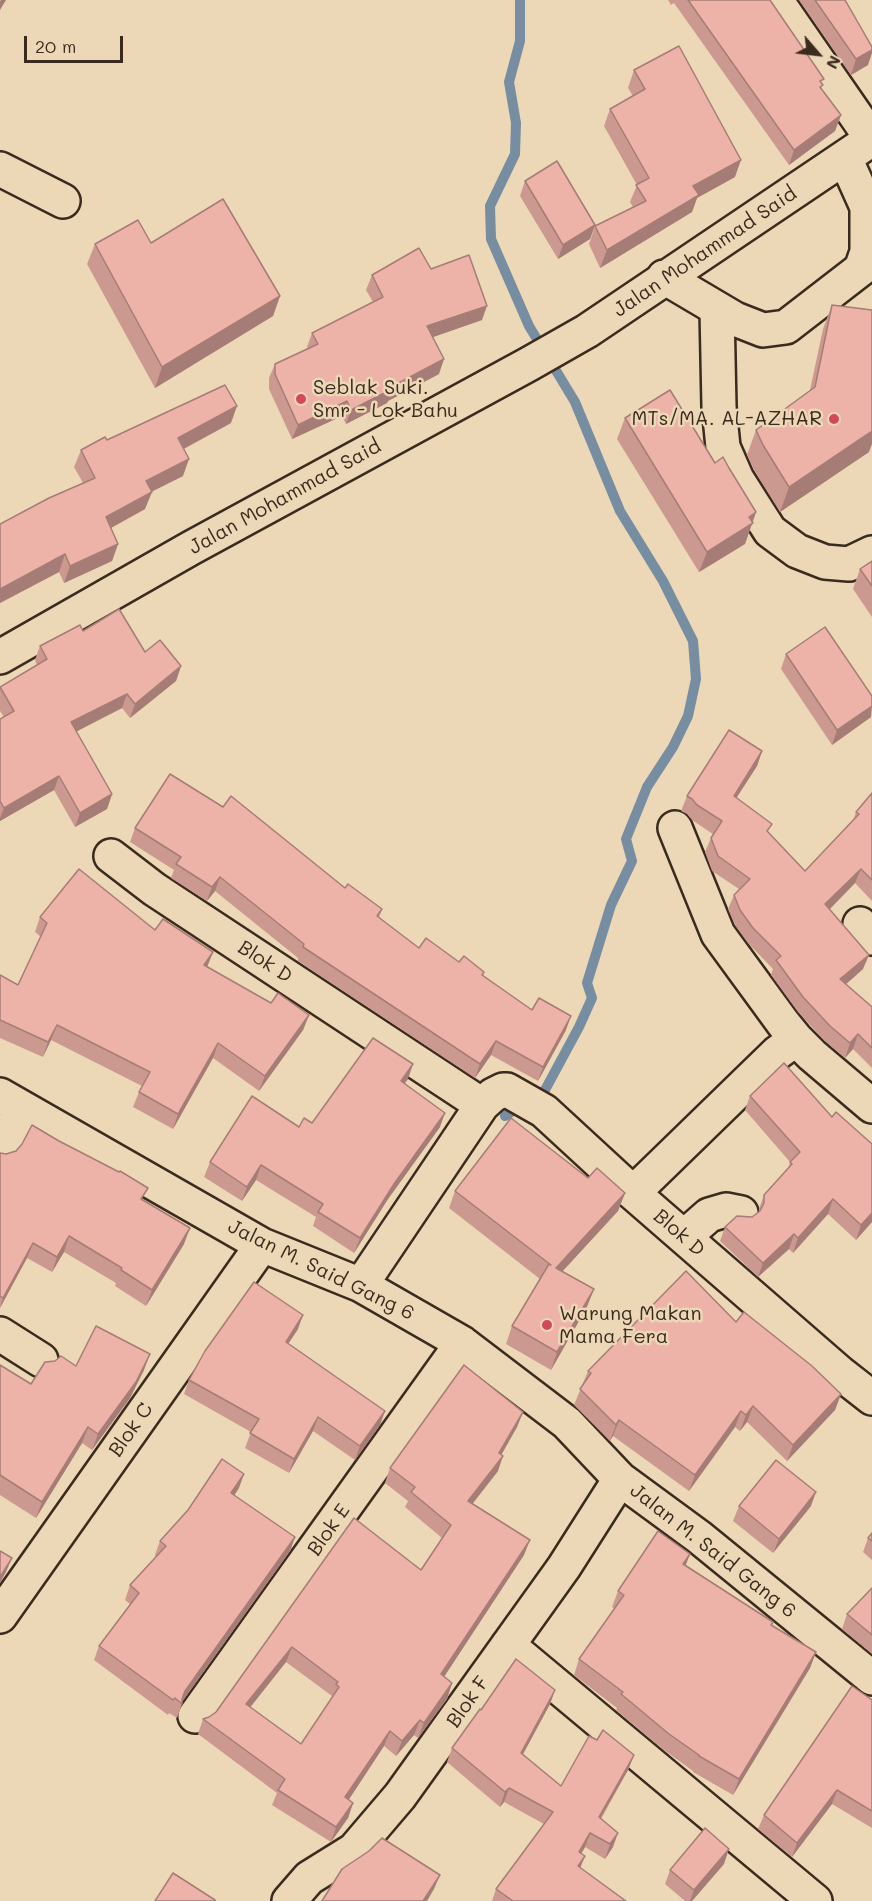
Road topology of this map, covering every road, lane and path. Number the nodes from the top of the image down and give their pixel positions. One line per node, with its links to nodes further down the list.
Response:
1 (776, 0): 2 (street)
2 (872, 139): 3 (street, Jalan Mohammad Said)
3 (845, 158): 6 (street); 7 (street, Jalan Mohammad Said)
4 (0, 169): 5 (street)
5 (63, 201)
6 (869, 252): 8 (street)
7 (664, 278): 8 (street); 10 (street, Jalan Mohammad Said)
8 (717, 309): 9 (street)
9 (872, 553)
10 (0, 657)
11 (675, 828): 13 (street)
12 (111, 856): 14 (street, Blok D)
13 (796, 1039): 16 (street); 18 (street)
14 (495, 1097): 18 (street, Blok D); 22 (street)
15 (11, 1101): 17 (street); 21 (street, Jalan M. Said Gang 6)
16 (872, 1106)
17 (0, 1151)
18 (633, 1193): 20 (street, Blok D)
19 (741, 1213): 20 (street)
20 (684, 1237): 26 (street, Blok D)
21 (262, 1245): 22 (street, Jalan M. Said Gang 6); 28 (street, Blok C)
22 (361, 1285): 24 (street, Jalan M. Said Gang 6)
23 (0, 1335): 25 (street)
24 (462, 1343): 27 (street, Jalan M. Said Gang 6); 31 (street, Blok E)
25 (41, 1360)
26 (872, 1398)
27 (620, 1479): 29 (street, Blok F); 30 (street, Jalan M. Said Gang 6)
28 (0, 1616)
29 (508, 1645): 32 (street, Blok F); 33 (street)
30 (872, 1678)
31 (195, 1716)
32 (289, 1901)
33 (815, 1901)

